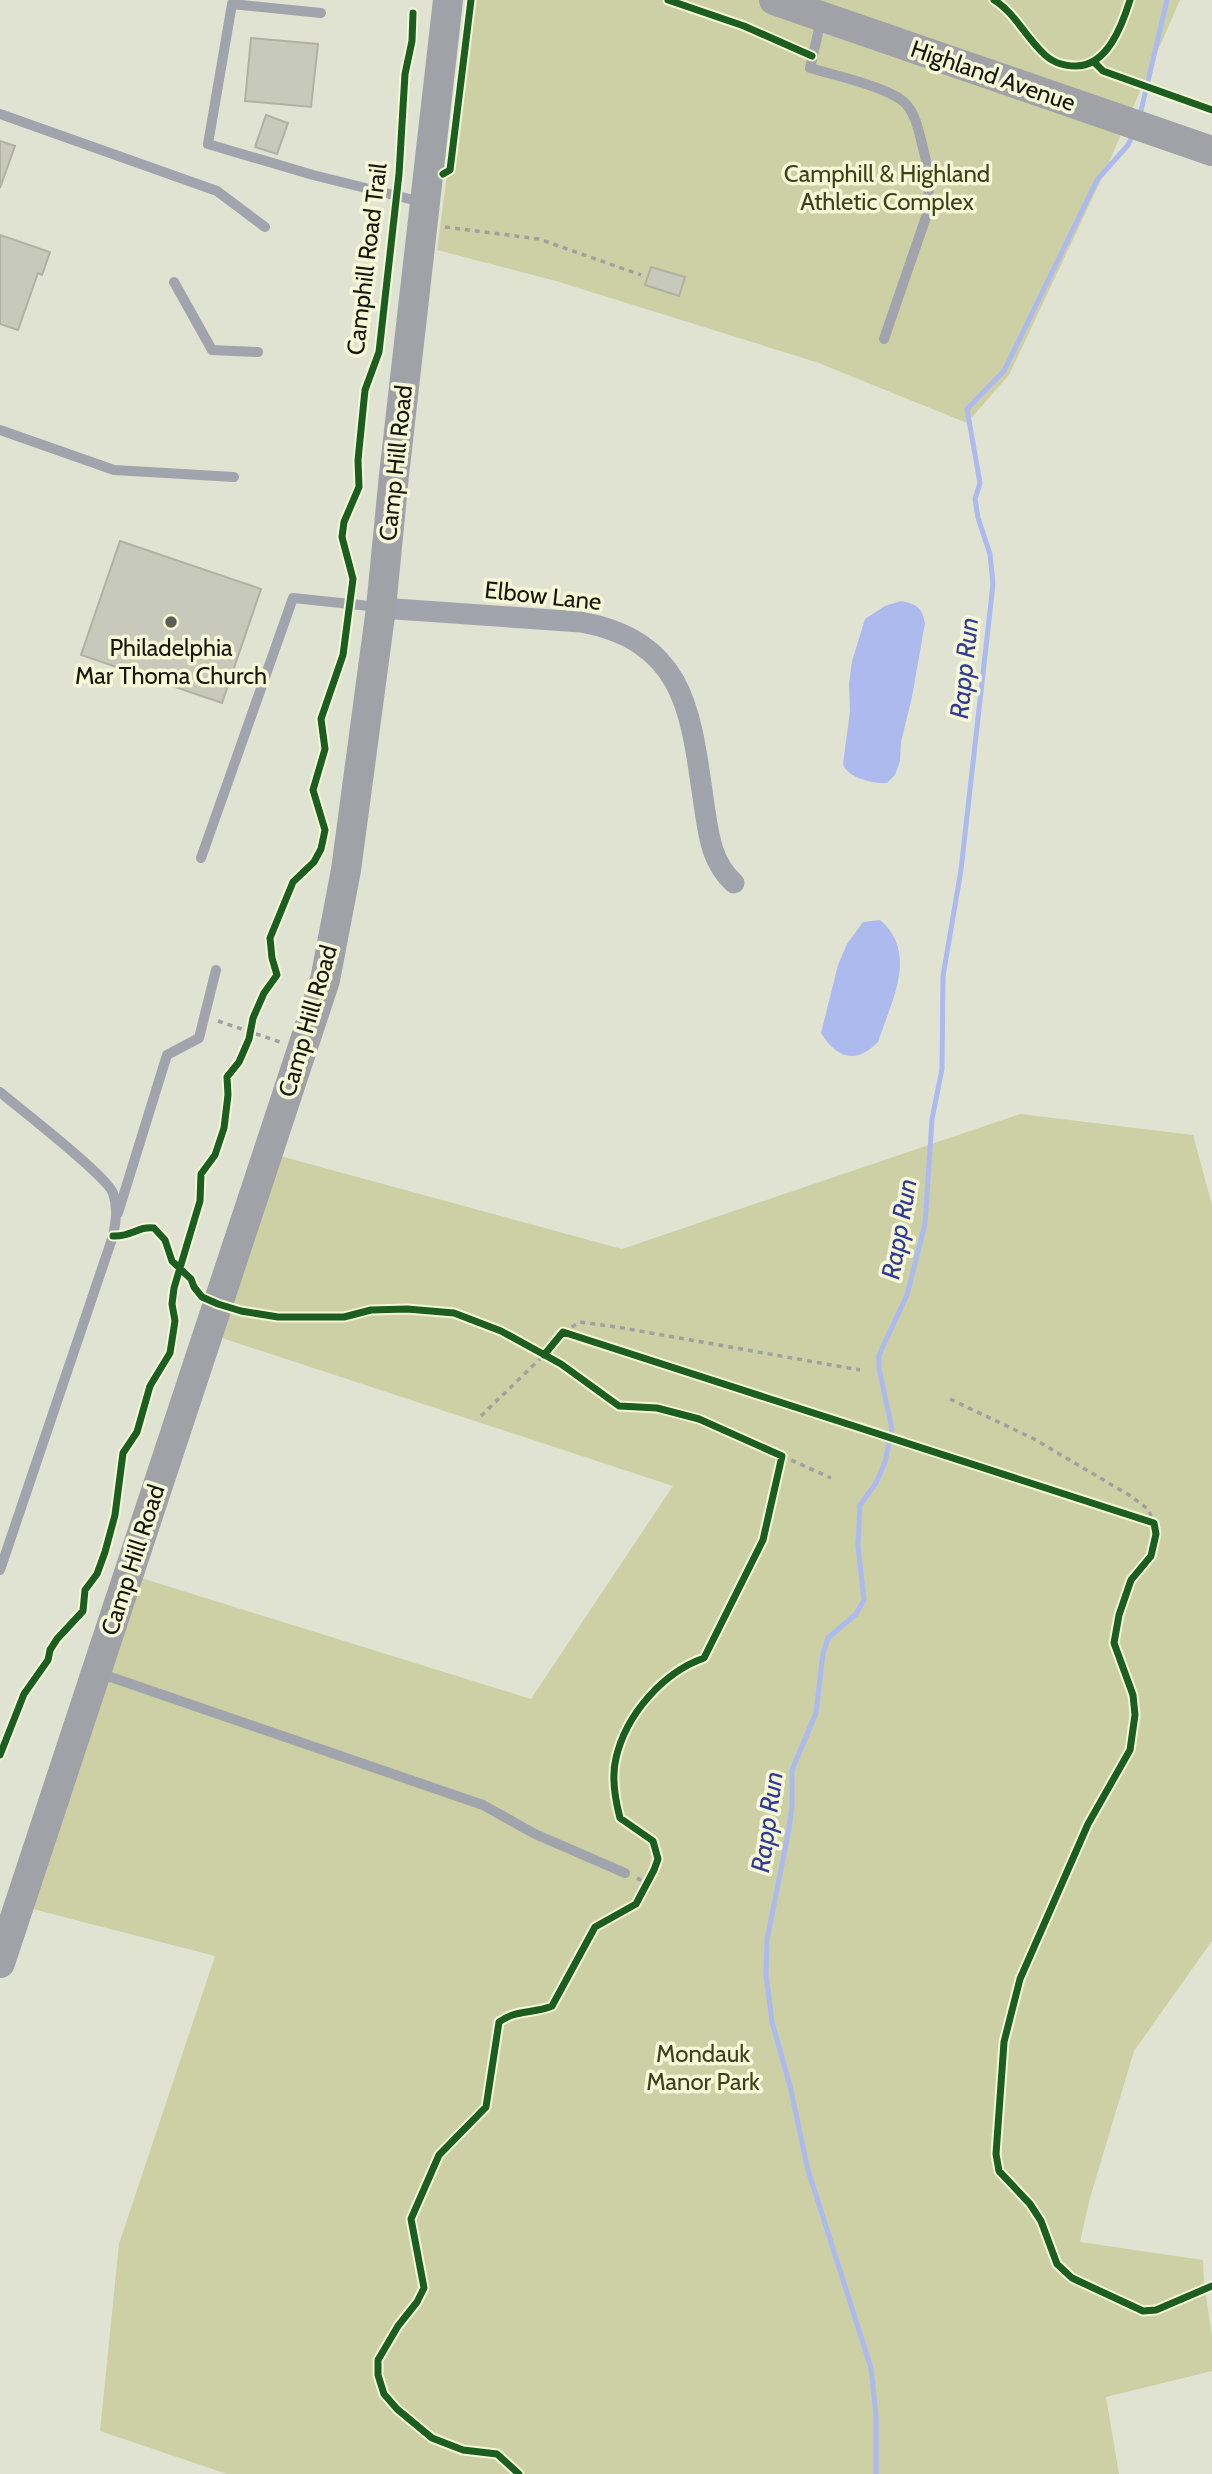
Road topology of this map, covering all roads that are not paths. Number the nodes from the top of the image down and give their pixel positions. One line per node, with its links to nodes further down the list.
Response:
1 (448, 0): 7 (street, Camp Hill Road)
2 (774, 0): 4 (street, Highland Avenue)
3 (321, 13): 7 (lane)
4 (821, 17): 6 (street, Highland Avenue); 10 (lane)
5 (0, 114): 8 (lane)
6 (1212, 151)
7 (423, 214): 14 (street, Camp Hill Road)
8 (265, 227)
9 (174, 282): 11 (lane)
10 (884, 340)
11 (258, 352)
12 (0, 430): 13 (lane)
13 (234, 477)
14 (381, 608): 15 (lane); 16 (street, Elbow Lane); 21 (street, Camp Hill Road)
15 (201, 859)
16 (734, 883)
17 (216, 970): 19 (lane)
18 (0, 1092): 19 (lane)
19 (117, 1215): 20 (lane)
20 (0, 1570)
21 (96, 1672): 22 (lane); 23 (street, Camp Hill Road)
22 (625, 1872)
23 (0, 1963)

